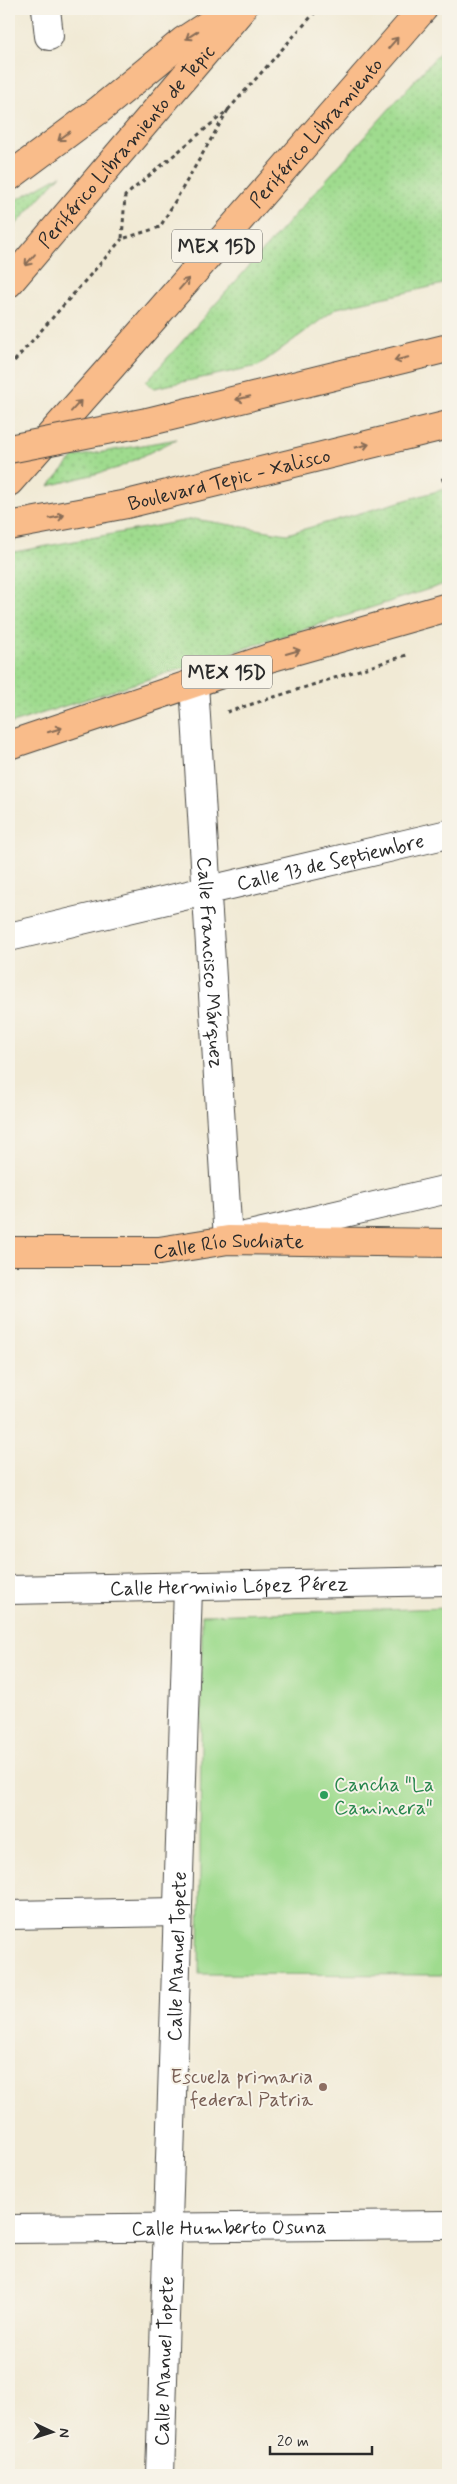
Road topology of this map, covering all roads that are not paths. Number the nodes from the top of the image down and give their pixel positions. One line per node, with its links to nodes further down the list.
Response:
1 (46, 9): 5 (street)
2 (232, 9): 6 (main road, one-way to 6)
3 (242, 9): 7 (main road, Periférico Libramiento de Tepic, one-way to 7)
4 (423, 9): 11 (main road, Periférico Libramiento / MEX 15D, one-way to 4)
5 (49, 36)
6 (9, 178)
7 (9, 283)
8 (448, 348): 10 (main road, one-way to 10, bridge)
9 (448, 425): 12 (main road, Boulevard Tepic - Xalisco, one-way to 9)
10 (9, 449)
11 (9, 482)
12 (9, 526)
13 (448, 607): 14 (main road, MEX 15D, one-way to 13)
14 (194, 684): 15 (main road, MEX 15D, one-way to 14); 17 (street, Calle Francisco Márquez)
15 (9, 744)
16 (448, 834): 17 (street, Calle 13 de Septiembre)
17 (207, 891): 18 (street, Calle 13 de Septiembre); 20 (street, Calle Francisco Márquez)
18 (9, 937)
19 (448, 1189): 20 (street)
20 (228, 1240): 21 (main road, Calle Río Suchiate); 22 (main road, Calle Río Suchiate)
21 (448, 1243)
22 (9, 1251)
23 (448, 1582): 24 (street, Calle Herminio López Pérez)
24 (188, 1588): 25 (street, Calle Herminio López Pérez); 26 (street, Calle Manuel Topete)
25 (9, 1590)
26 (178, 1912): 27 (street); 29 (street, Calle Manuel Topete)
27 (9, 1915)
28 (448, 2225): 29 (street, Calle Humberto Osuna)
29 (168, 2228): 30 (street, Calle Humberto Osuna); 31 (street, Calle Manuel Topete)
30 (9, 2229)
31 (160, 2475)

